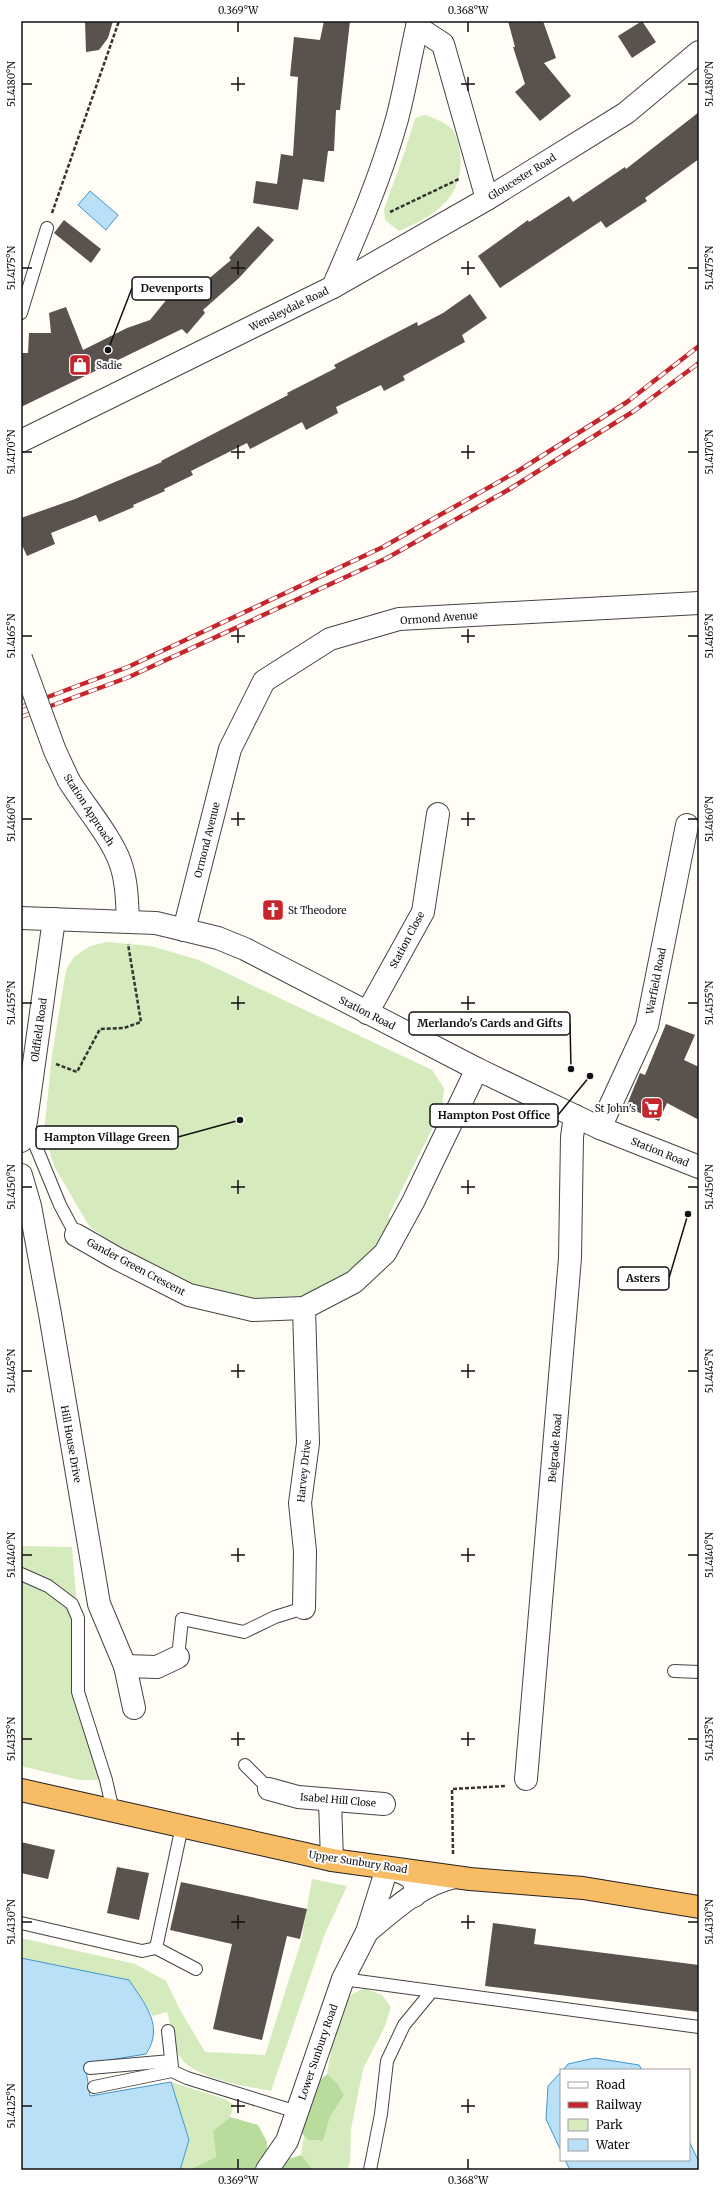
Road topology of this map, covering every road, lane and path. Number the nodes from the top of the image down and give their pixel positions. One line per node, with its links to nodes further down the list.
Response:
1 (119, 21): 7 (path)
2 (417, 24): 4 (street, Wensleydale Road); 6 (street, Wensleydale Road)
3 (699, 52): 5 (street, Gloucester Road)
4 (479, 169): 5 (street, Wensleydale Road); 6 (path)
5 (487, 199): 8 (street, Gloucester Road)
6 (360, 225): 8 (street, Wensleydale Road)
7 (47, 228): 9 (lane)
8 (333, 287): 10 (street, Wensleydale Road)
9 (21, 313)
10 (21, 441)
11 (699, 602): 18 (street, Ormond Avenue)
12 (21, 658): 17 (street, Station Approach, bridge)
13 (438, 814): 19 (street, Station Close)
14 (687, 825): 23 (street, Warfield Road)
15 (21, 918): 16 (street, Station Road)
16 (54, 919): 17 (street, Station Road); 20 (street, Oldfield Road)
17 (128, 921): 18 (street, Station Road); 20 (path)
18 (184, 930): 19 (street, Station Road)
19 (367, 1013): 21 (street, Station Road)
20 (35, 1056): 24 (street, Oldfield Road)
21 (477, 1070): 22 (street, Station Road); 28 (street, Gander Green Crescent)
22 (575, 1116): 23 (street, Station Road); 37 (street, Belgrade Road)
23 (600, 1128): 25 (street, Station Road)
24 (23, 1131): 27 (lane, Gander Green Crescent)
25 (699, 1167)
26 (21, 1175): 32 (street, Hill House Drive)
27 (76, 1235): 28 (street, Gander Green Crescent)
28 (304, 1308): 30 (street, Harvey Drive)
29 (21, 1574): 42 (lane)
30 (304, 1608): 31 (lane)
31 (178, 1657): 32 (street)
32 (125, 1666): 35 (street, Hill House Drive)
33 (674, 1671): 34 (lane)
34 (699, 1672)
35 (134, 1708)
36 (245, 1765): 38 (lane)
37 (526, 1779): 44 (path)
38 (269, 1789): 40 (street, Isabel Hill Close)
39 (21, 1790): 42 (highway, Upper Sunbury Road)
40 (330, 1801): 41 (street, Isabel Hill Close); 45 (street)
41 (384, 1804)
42 (113, 1811): 43 (highway, Upper Sunbury Road)
43 (182, 1826): 45 (highway, Upper Sunbury Road); 52 (lane)
44 (454, 1848)
45 (332, 1860): 46 (highway, Upper Sunbury Road)
46 (387, 1868): 47 (highway, Upper Sunbury Road); 48 (street); 51 (street, Lower Sunbury Road)
47 (456, 1877): 48 (street, Lower Sunbury Road); 49 (highway, Upper Sunbury Road)
48 (414, 1896): 51 (street, Lower Sunbury Road)
49 (699, 1907)
50 (21, 1923): 52 (lane)
51 (366, 1932): 54 (street, Lower Sunbury Road)
52 (156, 1948): 53 (lane)
53 (196, 1969)
54 (343, 1979): 55 (lane); 61 (street, Lower Sunbury Road)
55 (432, 1991): 56 (lane); 63 (lane)
56 (699, 2027)
57 (168, 2031): 58 (lane)
58 (171, 2066): 59 (lane); 60 (lane); 61 (lane)
59 (90, 2068)
60 (94, 2087)
61 (297, 2112): 62 (street, Lower Sunbury Road)
62 (267, 2170)
63 (370, 2170)

